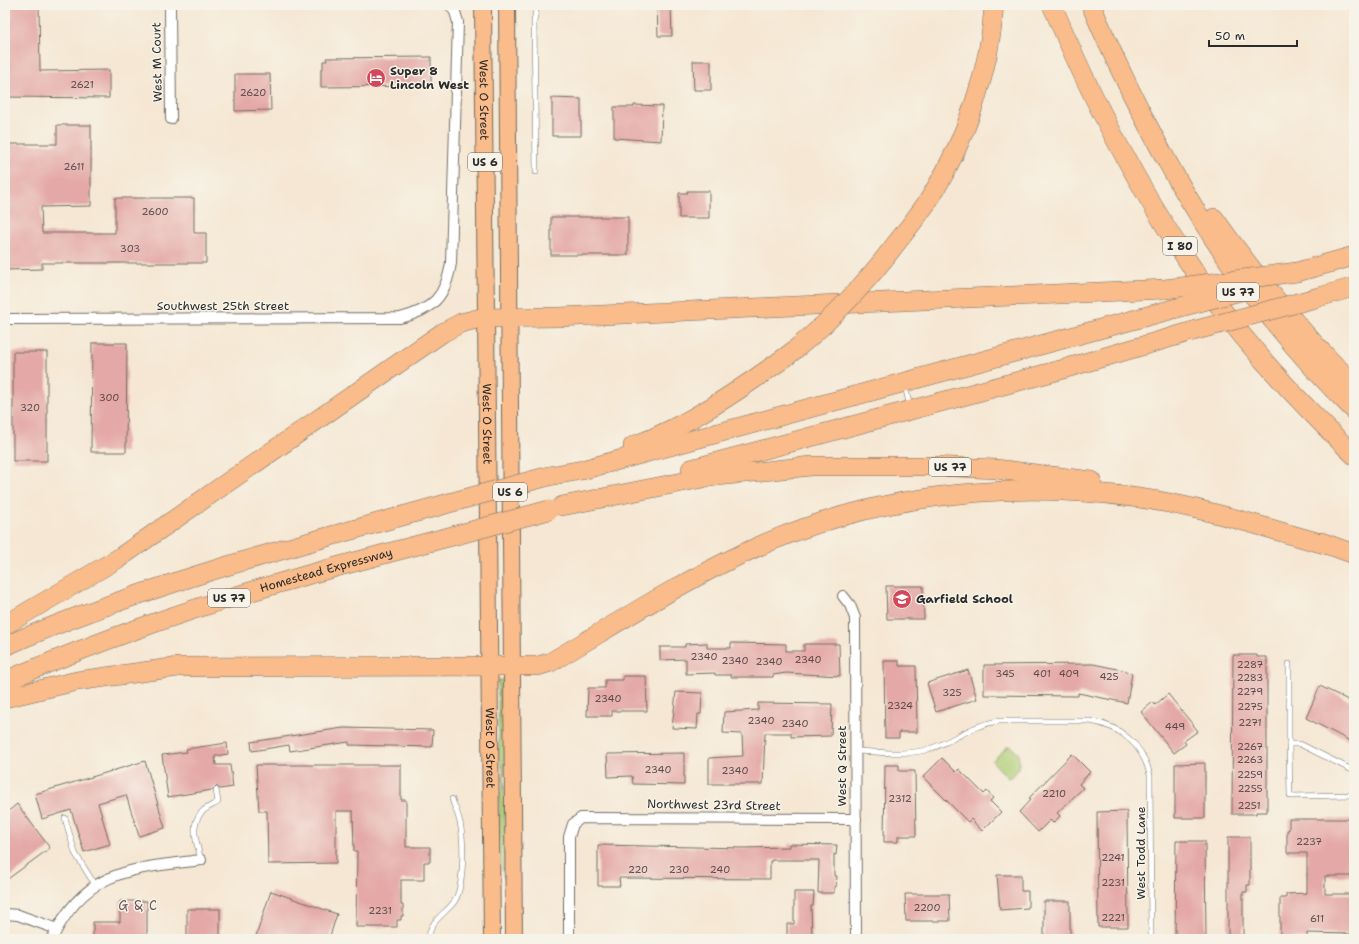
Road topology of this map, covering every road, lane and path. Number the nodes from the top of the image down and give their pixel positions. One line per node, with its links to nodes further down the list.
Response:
1 (170, 5): 10 (street, West M Court)
2 (450, 5): 15 (street, Southwest 25th Street)
3 (483, 5): 16 (main road, West O Street / US 6)
4 (507, 5): 17 (main road, West O Street / US 6)
5 (540, 5): 11 (lane)
6 (994, 5): 23 (highway, bridge)
7 (1052, 5): 22 (highway, I 80)
8 (1091, 5): 9 (highway, I 80)
9 (1143, 117): 19 (highway); 21 (highway, I 80)
10 (171, 119)
11 (536, 172)
12 (1354, 256): 13 (highway, US 77)
13 (1297, 272): 17 (highway, bridge); 18 (highway, US 77, bridge)
14 (1354, 287): 20 (highway, bridge)
15 (5, 318)
16 (486, 318): 17 (highway); 28 (highway); 31 (main road, West O Street / US 6)
17 (508, 318): 32 (main road, West O Street / US 6)
18 (905, 384): 20 (lane); 23 (highway, US 77)
19 (1354, 384)
20 (911, 410): 24 (highway)
21 (1354, 410)
22 (1354, 455)
23 (548, 476): 29 (highway, US 77, bridge)
24 (556, 508): 25 (highway, US 77); 33 (highway, Homestead Expressway / US 77, bridge)
25 (1332, 546): 26 (highway, US 77); 32 (highway)
26 (1354, 554)
27 (843, 596): 36 (street, West Q Street)
28 (5, 625)
29 (5, 646)
30 (1289, 664): 35 (lane)
31 (489, 666): 32 (highway); 34 (highway); 49 (main road, West O Street / US 6)
32 (512, 666): 50 (main road, West O Street / US 6)
33 (5, 681)
34 (5, 698)
35 (1289, 744): 37 (lane); 39 (lane)
36 (856, 751): 42 (street, West Q Street); 53 (lane, West Todd Lane)
37 (1354, 771)
38 (216, 790): 43 (lane)
39 (1354, 795)
40 (452, 799): 48 (lane)
41 (65, 818): 44 (lane)
42 (856, 819): 51 (street, Northwest 23rd Street); 52 (street, West Q Street)
43 (201, 860): 44 (street)
44 (95, 885): 46 (street)
45 (5, 914): 46 (street)
46 (57, 929): 47 (street)
47 (52, 939)
48 (429, 939)
49 (492, 939)
50 (514, 939)
51 (569, 939)
52 (856, 939)
53 (1151, 939)

